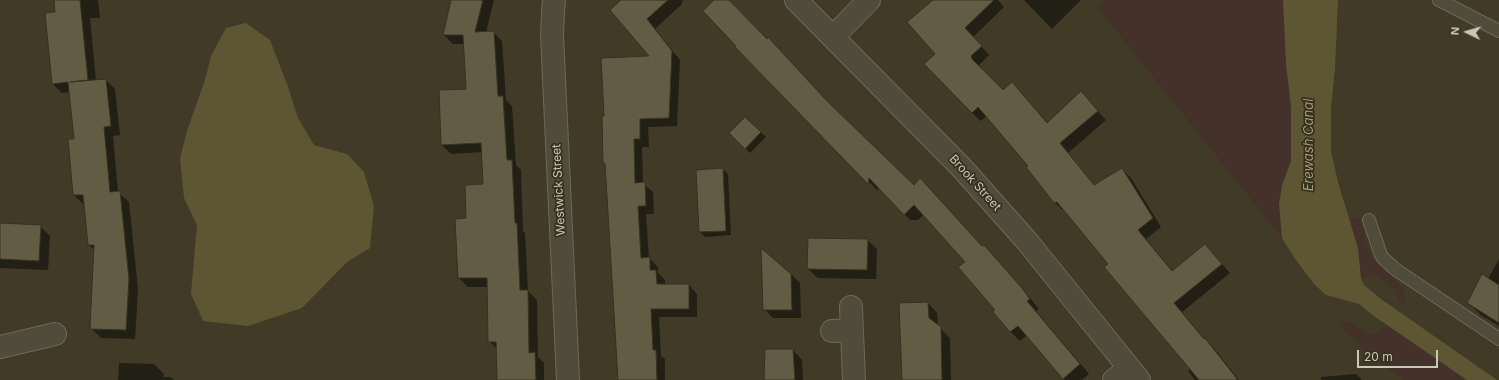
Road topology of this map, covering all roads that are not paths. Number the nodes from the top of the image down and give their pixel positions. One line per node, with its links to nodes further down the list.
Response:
1 (554, 0): 13 (street, Westwick Street)
2 (796, 0): 6 (street, Brook Street)
3 (869, 0): 6 (street)
4 (1439, 0): 5 (lane)
5 (1499, 31)
6 (833, 37): 12 (street, Brook Street)
7 (1368, 220): 10 (lane)
8 (851, 307): 14 (street)
9 (56, 334): 11 (street)
10 (1499, 340)
11 (0, 346)
12 (1127, 376)
13 (568, 380)
14 (854, 380)

